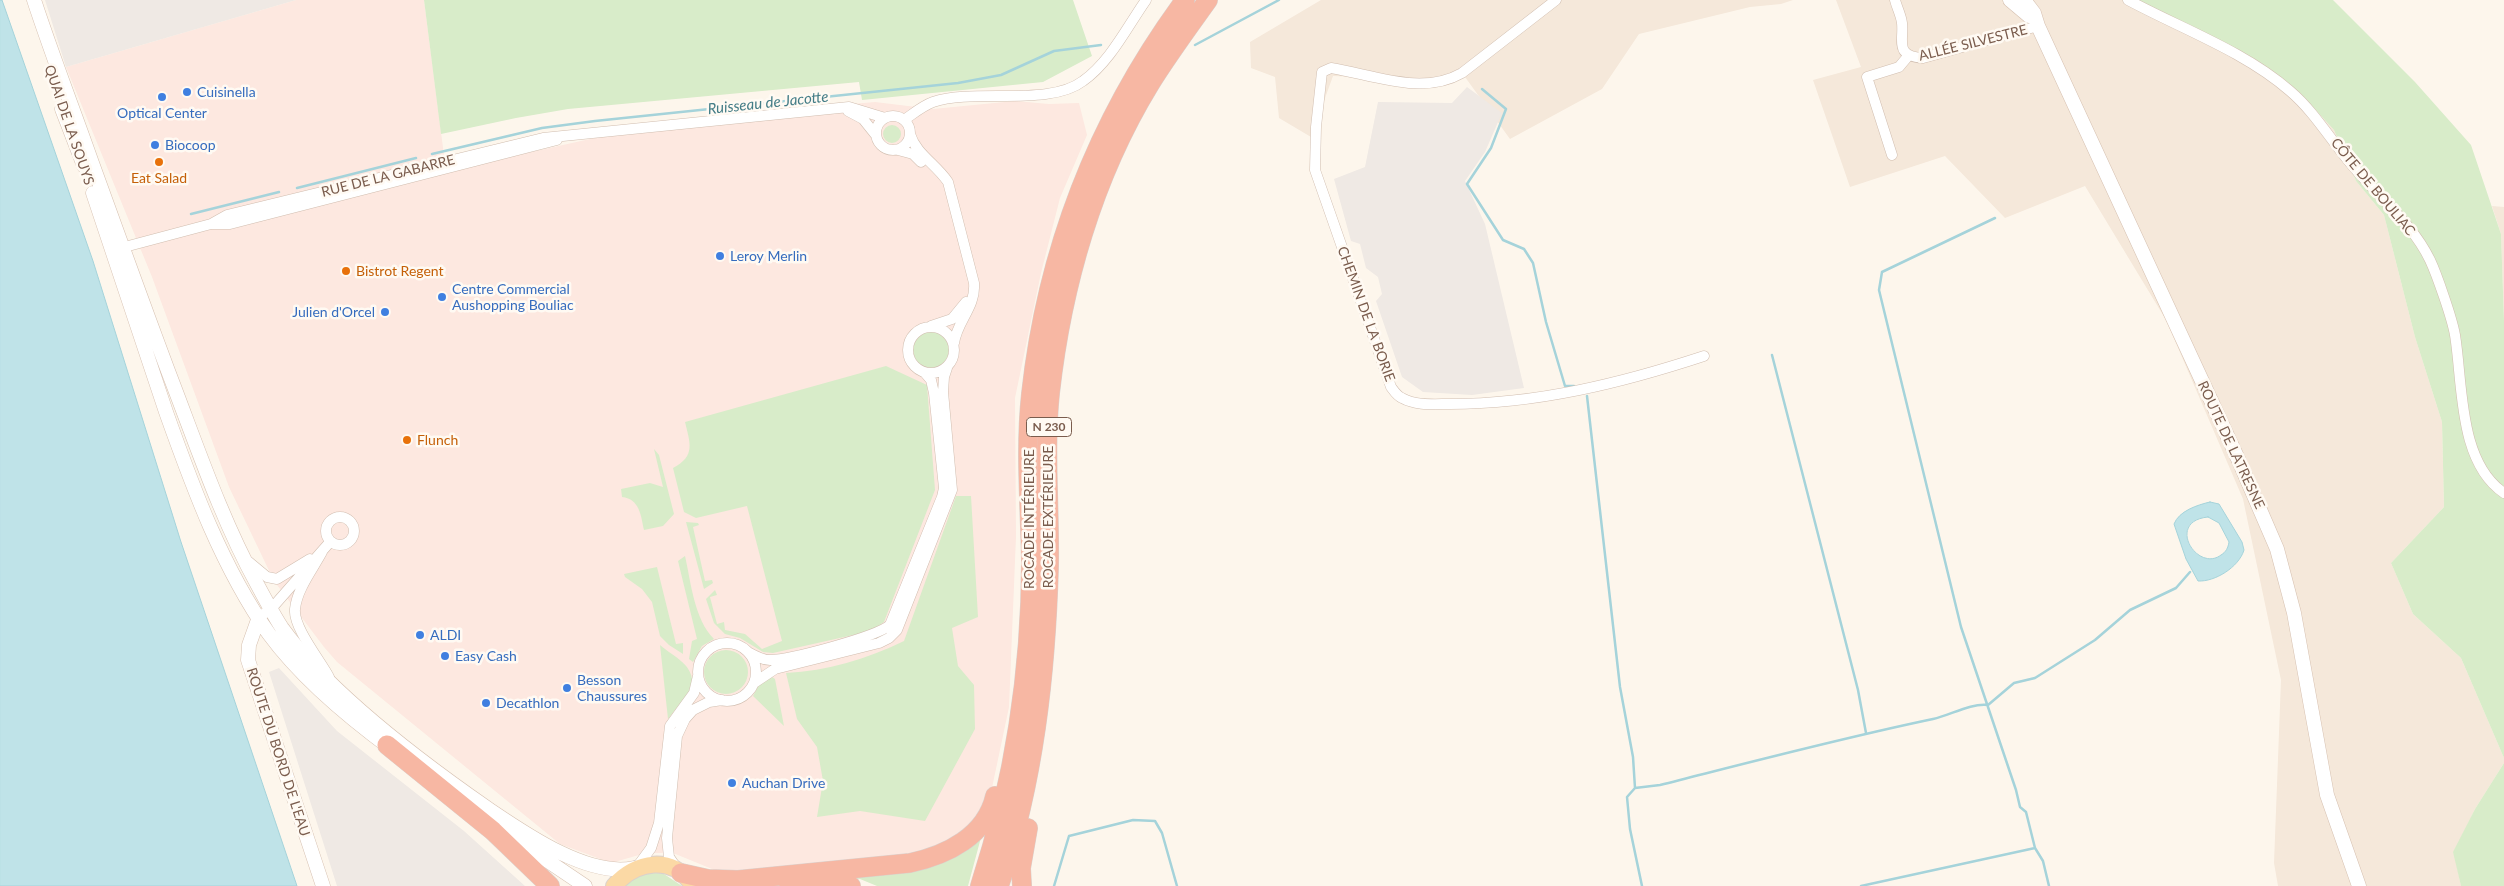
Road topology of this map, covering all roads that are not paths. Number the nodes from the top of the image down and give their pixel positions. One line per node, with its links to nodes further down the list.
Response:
1 (27, 0): 22 (main road, QUAI DE LA SOUYS)
2 (34, 0): 22 (main road, QUAI DE LA SOUYS)
3 (1146, 0): 17 (street)
4 (1174, 0): 14 (highway)
5 (1185, 0): 14 (highway, ROCADE INTÉRIEURE / N 230)
6 (1208, 0): 38 (highway, ROCADE EXTÉRIEURE / N 230)
7 (1556, 0): 25 (street, CHEMIN DE LA BORIE)
8 (1895, 0): 13 (street, ALLÉE SILVESTRE)
9 (2010, 0): 12 (main road, ROUTE DE LATRESNE)
10 (2024, 0): 12 (main road, ROUTE DE LATRESNE)
11 (2128, 0): 28 (street, CÔTE DE BOULIAC)
12 (2038, 26): 13 (street, ALLÉE SILVESTRE); 53 (main road, ROUTE DE LATRESNE)
13 (1909, 55): 21 (street, ALLÉE SILVESTRE)
14 (1131, 80): 36 (highway, ROCADE INTÉRIEURE / N 230)
15 (837, 110): 16 (street, RUE DE LA GABARRE); 18 (street, RUE DE LA GABARRE); 22 (street, RUE DE LA GABARRE)
16 (885, 118): 17 (street); 18 (street)
17 (904, 120): 19 (street)
18 (875, 134): 20 (street)
19 (910, 134): 20 (street); 24 (street)
20 (898, 150): 23 (street)
21 (1892, 155)
22 (116, 249): 31 (main road); 32 (main road)
23 (931, 326): 24 (street); 27 (street)
24 (954, 343): 26 (street)
25 (1704, 356)
26 (947, 368): 27 (street); 35 (street)
27 (925, 372): 33 (street)
28 (2504, 494)
29 (330, 542): 30 (street)
30 (322, 552): 31 (street); 32 (street); 37 (street)
31 (241, 555): 32 (main road)
32 (265, 613): 37 (main road); 40 (main road); 44 (main road, ROUTE DU BORD DE L'EAU)
33 (748, 652): 34 (street); 35 (street)
34 (698, 676): 39 (street); 41 (street)
35 (754, 683): 39 (street)
36 (1024, 683): 42 (highway); 50 (highway, ROCADE INTÉRIEURE / N 230)
37 (333, 685): 41 (main road)
38 (1042, 686): 51 (highway, ROCADE EXTÉRIEURE / N 230); 52 (highway)
39 (722, 700): 42 (street)
40 (386, 745): 45 (highway); 46 (main road)
41 (635, 868): 42 (main road); 47 (main road)
42 (687, 879)
43 (827, 885): 48 (highway); 49 (highway)
44 (323, 886)
45 (550, 886)
46 (585, 886)
47 (614, 886)
48 (781, 886)
49 (851, 886)
50 (980, 886)
51 (999, 886)
52 (1022, 886)
53 (2359, 886)

